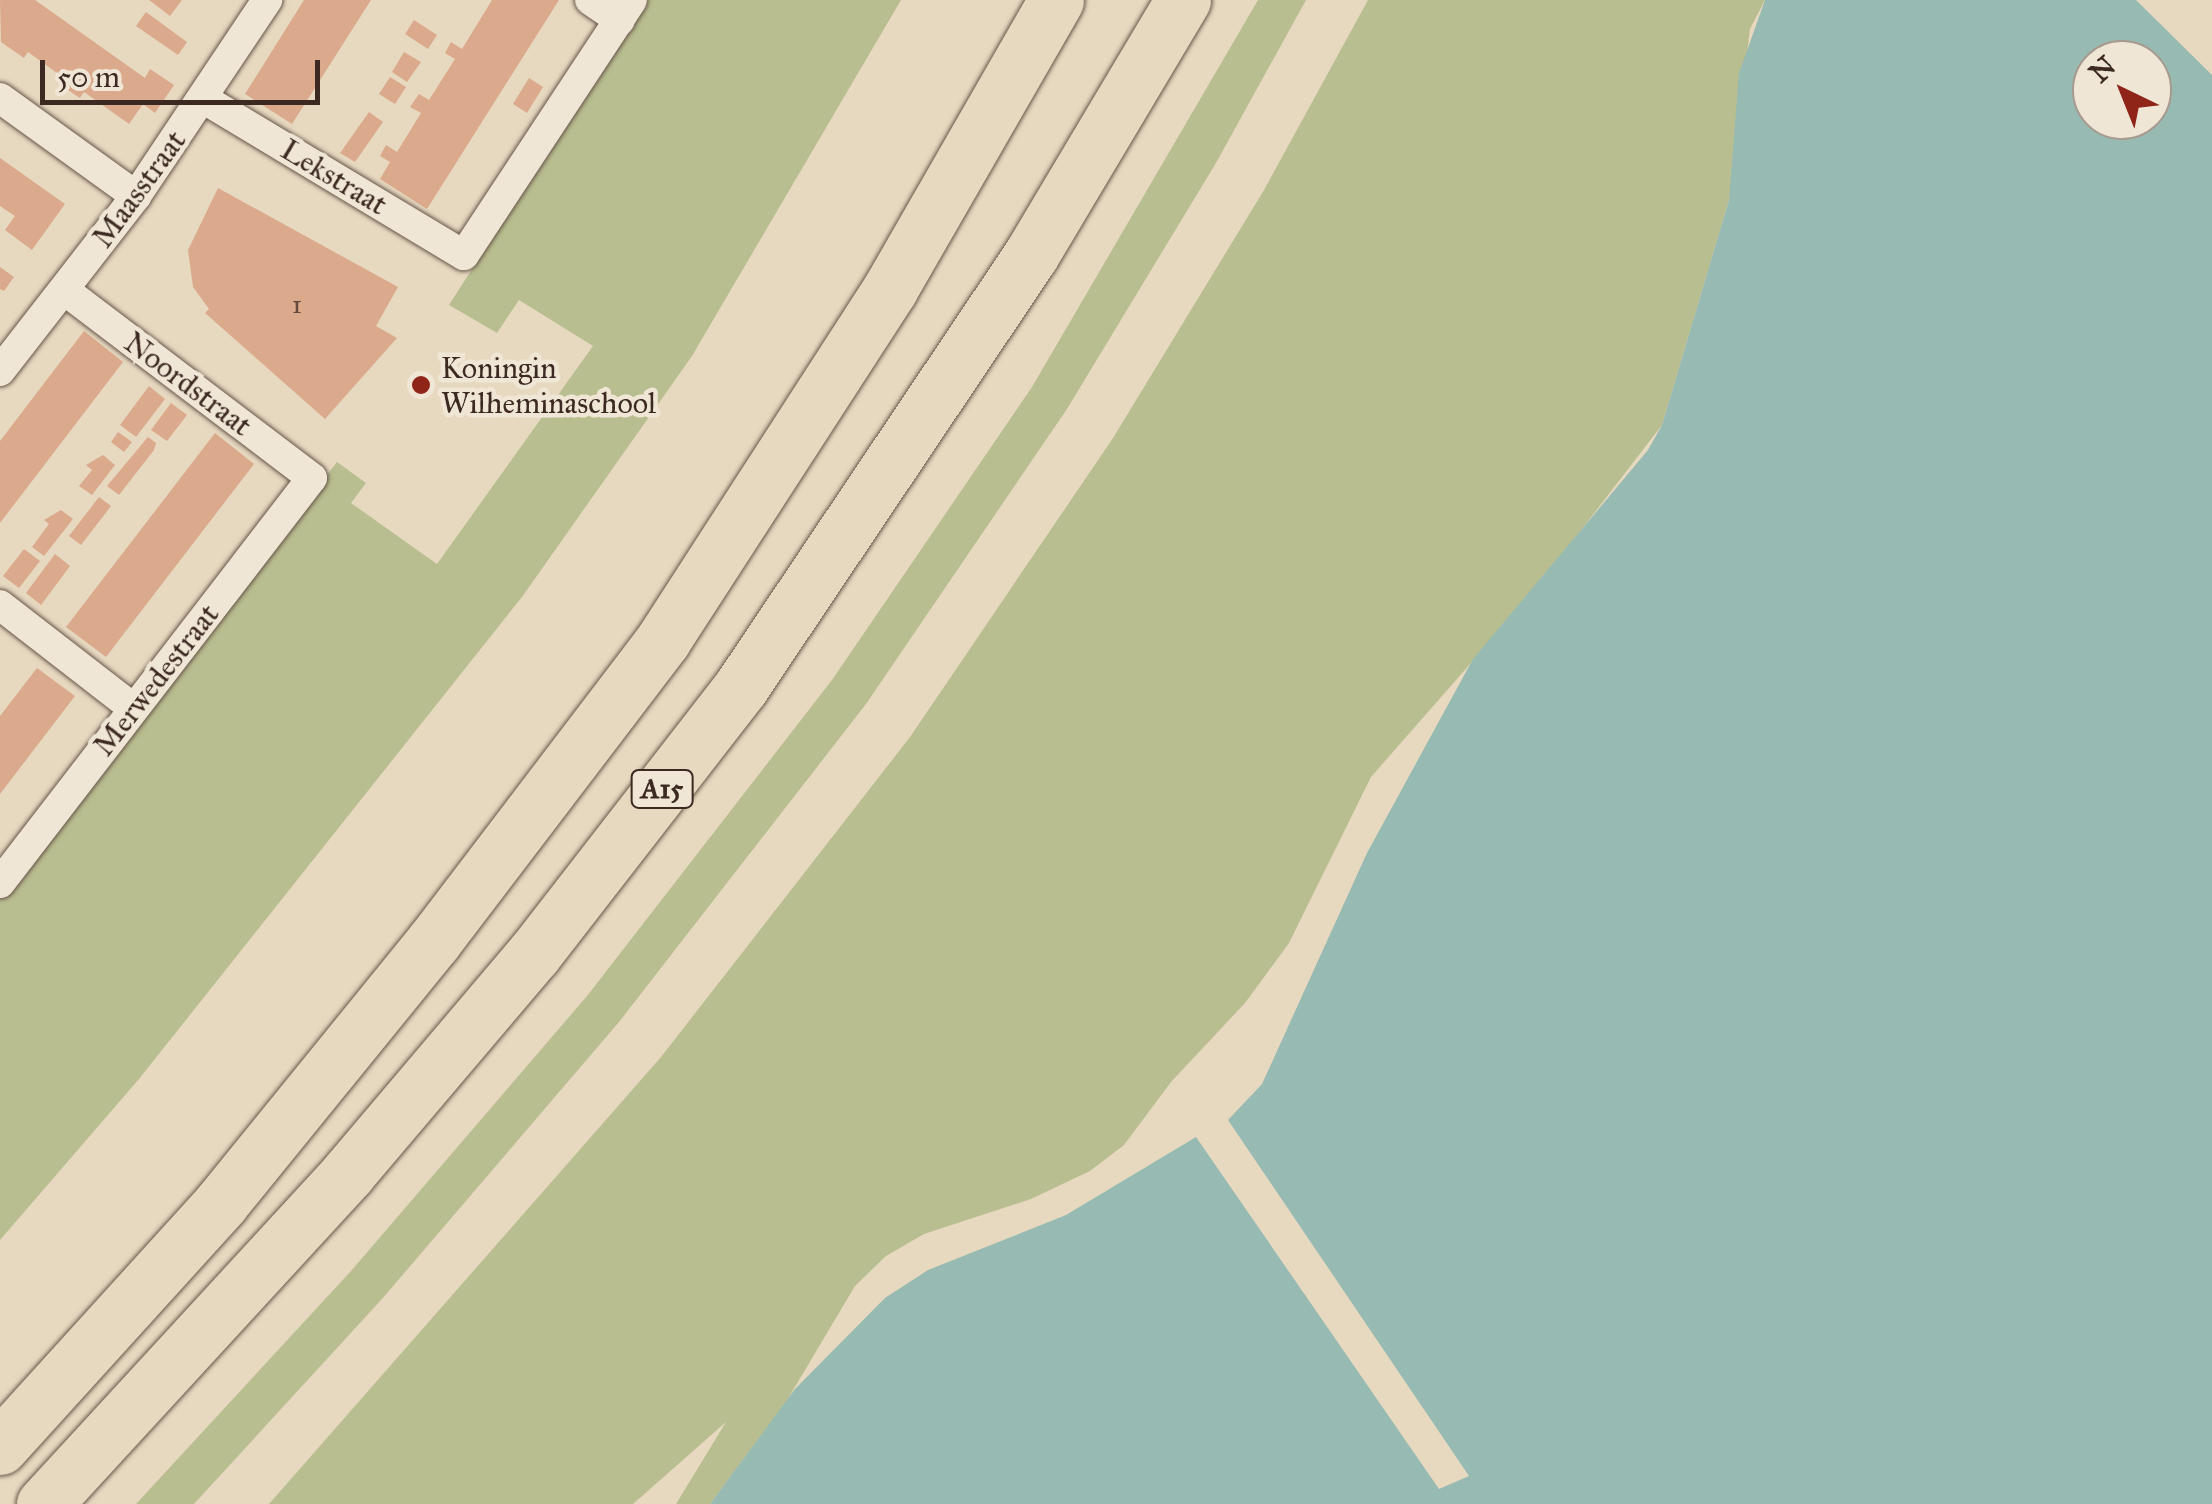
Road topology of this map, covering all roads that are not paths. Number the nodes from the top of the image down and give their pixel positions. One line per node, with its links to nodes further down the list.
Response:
1 (267, 0): 7 (street, Maasstraat)
2 (590, 0): 5 (street)
3 (1056, 0): 15 (highway)
4 (1183, 0): 16 (highway, A15)
5 (626, 10): 7 (street, Lekstraat)
6 (0, 98): 8 (street)
7 (204, 99): 8 (street, Maasstraat)
8 (136, 196): 9 (street, Maasstraat)
9 (64, 290): 10 (street, Maasstraat); 11 (street, Noordstraat)
10 (0, 371)
11 (312, 478): 13 (street, Merwedestraat)
12 (0, 605): 13 (street)
13 (134, 708): 14 (street, Merwedestraat)
14 (0, 883)
15 (0, 1447)
16 (44, 1504)

